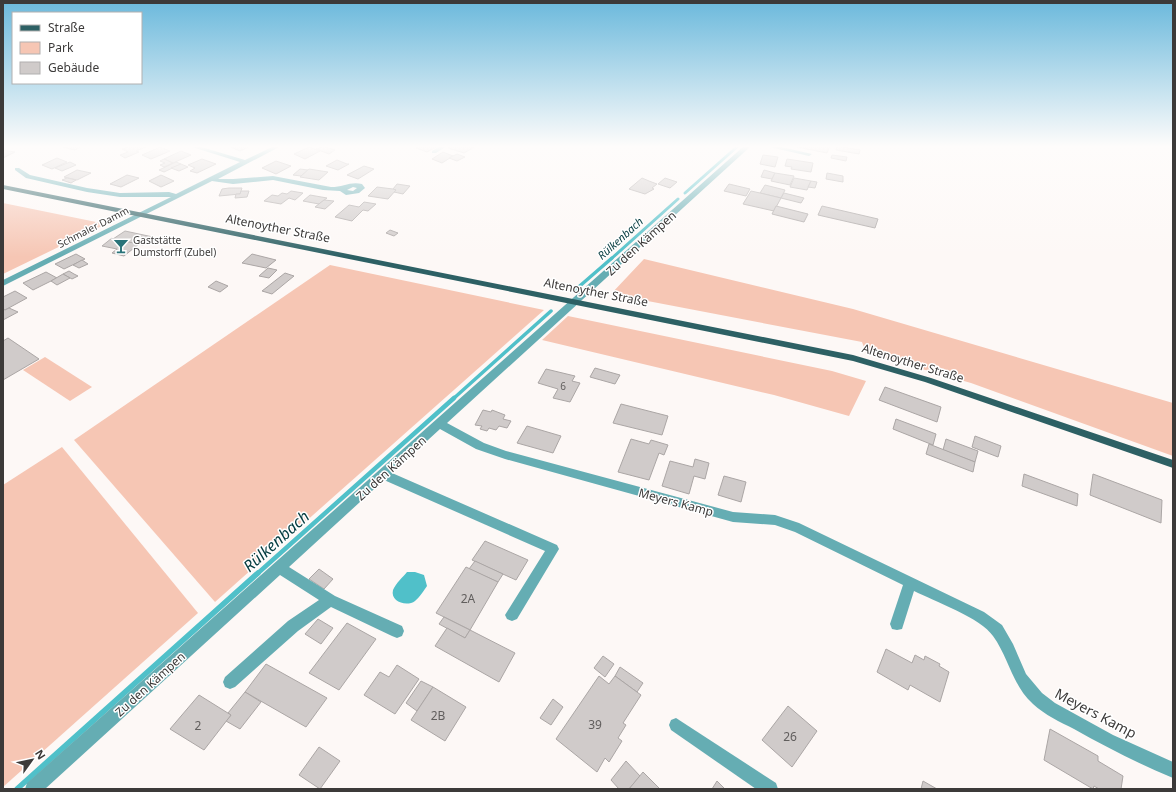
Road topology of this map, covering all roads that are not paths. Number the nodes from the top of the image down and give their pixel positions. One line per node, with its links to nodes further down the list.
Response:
1 (55, 183): 7 (street)
2 (203, 183): 7 (street, Schmaler Damm)
3 (301, 183): 6 (street)
4 (707, 183): 10 (street, Zu den Kämpen)
5 (3, 187): 8 (main road, Altenoyther Straße)
6 (342, 189)
7 (176, 196): 8 (street, Schmaler Damm)
8 (142, 214): 9 (street, Schmaler Damm); 10 (main road, Altenoyther Straße)
9 (3, 283)
10 (577, 301): 11 (street, Zu den Kämpen); 12 (main road, Altenoyther Straße)
11 (439, 424): 13 (street, Zu den Kämpen); 15 (street, Meyers Kamp)
12 (1173, 464)
13 (384, 475): 14 (street, Zu den Kämpen); 17 (street)
14 (280, 567): 16 (street); 23 (street, Zu den Kämpen)
15 (910, 583): 18 (street); 22 (street, Meyers Kamp)
16 (330, 600): 19 (street); 20 (street)
17 (512, 615)
18 (897, 624)
19 (397, 631)
20 (230, 682)
21 (676, 725): 24 (street)
22 (1173, 770)
23 (33, 789)
24 (770, 789)

